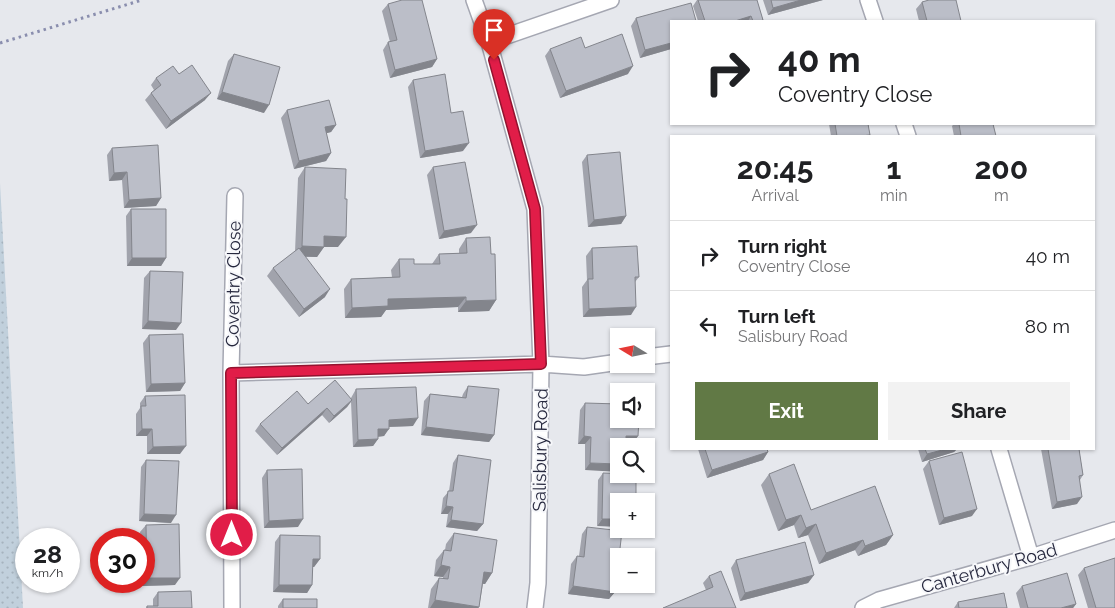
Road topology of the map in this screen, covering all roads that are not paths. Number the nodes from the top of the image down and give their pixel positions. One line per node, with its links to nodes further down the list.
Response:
1 (474, 0): 5 (street, Salisbury Road)
2 (611, 0): 5 (street)
3 (868, 0): 4 (street)
4 (874, 20)
5 (489, 42): 10 (street, Salisbury Road)
6 (234, 196): 11 (street, Coventry Close)
7 (670, 354): 8 (street)
8 (655, 356)
9 (610, 363): 10 (street, Coventry Close)
10 (541, 364): 11 (street, Coventry Close); 16 (street, Salisbury Road)
11 (231, 373): 15 (street, Coventry Close)
12 (999, 450): 14 (street)
13 (1115, 530): 14 (street, Canterbury Road)
14 (1031, 557): 17 (street, Canterbury Road)
15 (232, 608)
16 (535, 608)
17 (863, 608)

